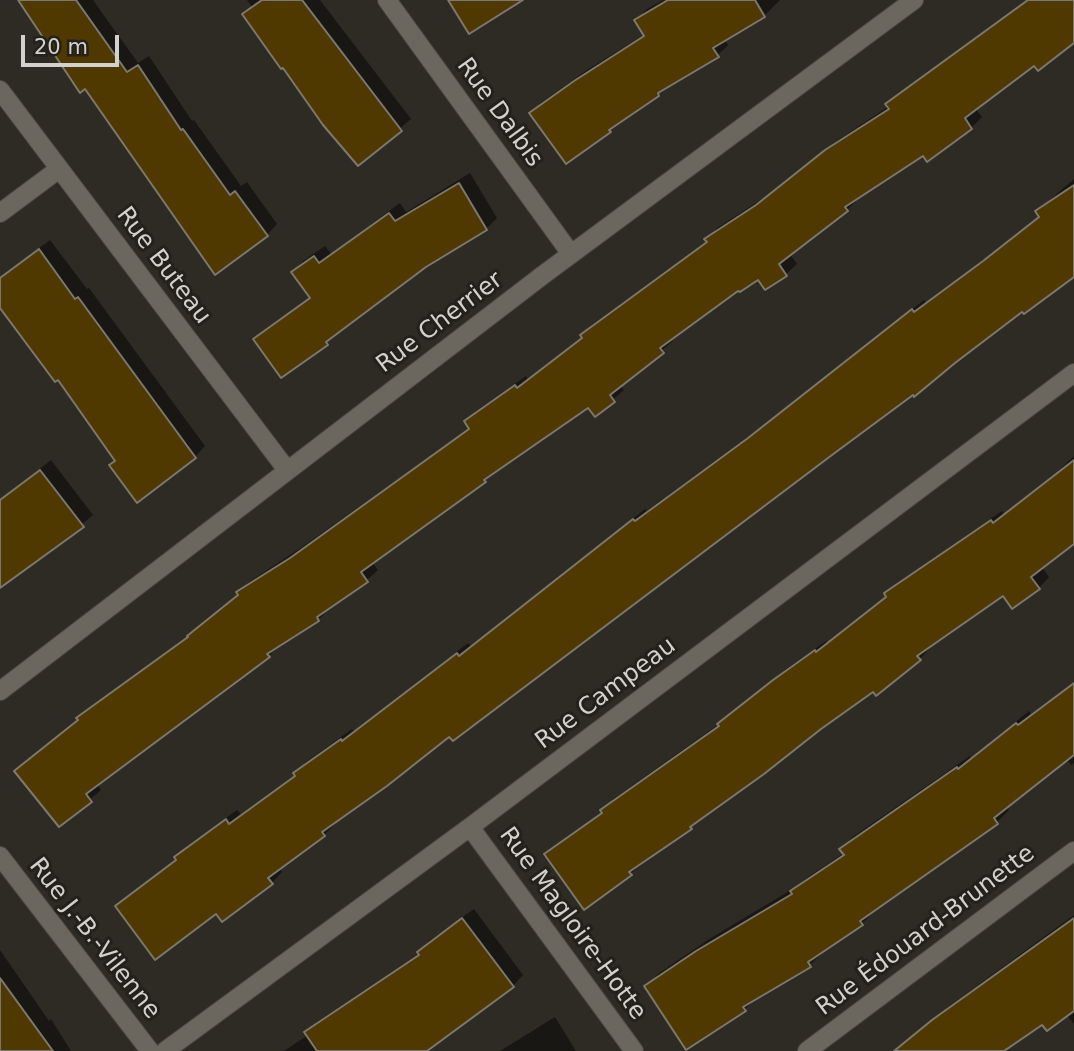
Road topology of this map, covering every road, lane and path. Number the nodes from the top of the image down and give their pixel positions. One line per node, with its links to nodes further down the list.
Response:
1 (387, 0): 6 (street, Rue Dalbis)
2 (914, 0): 6 (street, Rue Cherrier)
3 (0, 90): 4 (street, Rue Buteau)
4 (59, 169): 5 (street); 8 (street, Rue Buteau)
5 (0, 213)
6 (571, 254): 8 (street, Rue Cherrier)
7 (1074, 373): 10 (street, Rue Campeau)
8 (287, 470): 9 (street, Rue Cherrier)
9 (0, 691)
10 (470, 827): 14 (street, Rue Campeau); 15 (street, Rue Magloire-Hotte)
11 (1074, 851): 16 (street, Rue Édouard-Brunette)
12 (0, 856): 13 (street, Rue J.-B.-Vilenne)
13 (150, 1051)
14 (165, 1051)
15 (634, 1051)
16 (807, 1051)

